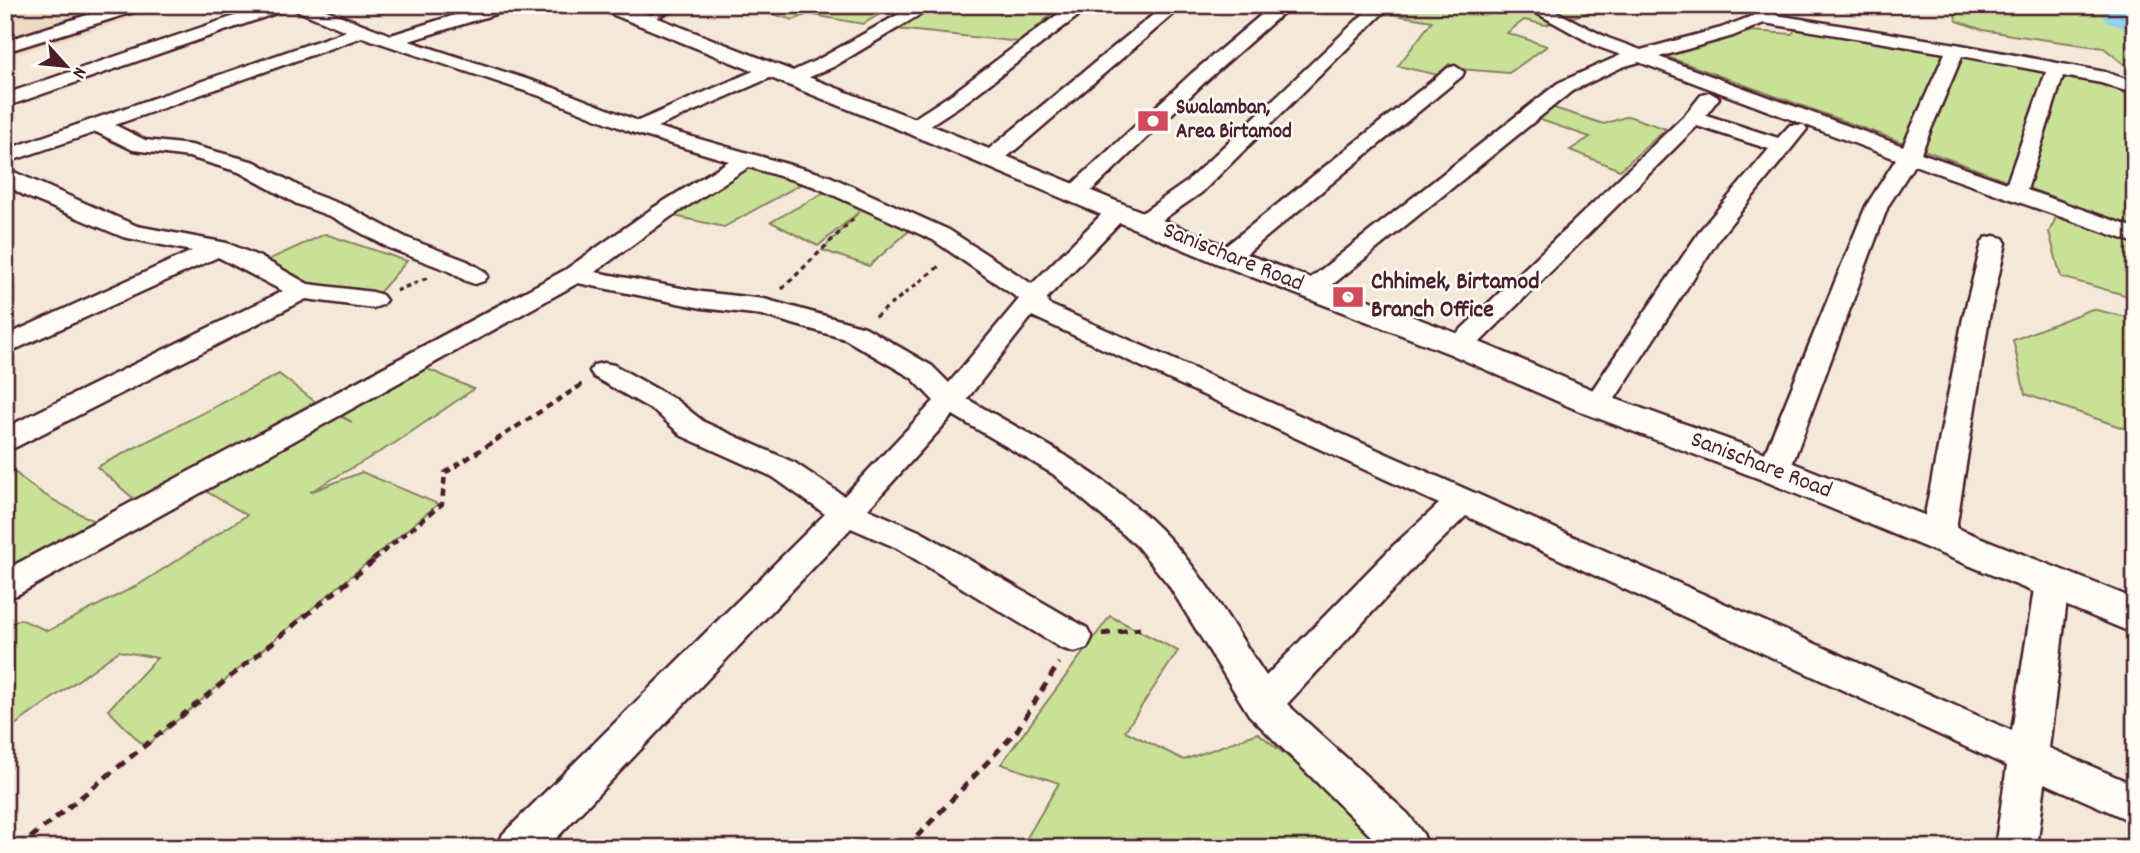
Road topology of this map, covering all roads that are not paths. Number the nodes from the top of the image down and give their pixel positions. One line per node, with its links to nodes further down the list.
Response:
1 (137, 5): 17 (street)
2 (285, 5): 25 (street)
3 (297, 5): 15 (street)
4 (505, 5): 16 (street)
5 (606, 5): 14 (street, Sanischare Road)
6 (678, 5): 14 (lane)
7 (928, 5): 22 (street)
8 (1176, 5): 32 (street)
9 (1284, 5): 36 (street)
10 (1383, 5): 37 (street)
11 (1530, 5): 19 (street)
12 (1072, 12): 28 (street)
13 (1762, 12): 18 (street); 19 (street)
14 (644, 20): 22 (street, Sanischare Road)
15 (362, 31): 16 (street); 27 (street)
16 (393, 40): 29 (street)
17 (5, 47)
18 (1956, 50): 20 (street); 30 (street)
19 (1641, 56): 30 (street); 44 (street)
20 (2056, 69): 23 (street); 35 (street)
21 (1455, 72): 41 (street)
22 (781, 75): 28 (street, Sanischare Road); 29 (street)
23 (2135, 88)
24 (1709, 98): 26 (street)
25 (5, 102)
26 (1693, 118): 49 (street); 52 (street)
27 (96, 124): 31 (street); 42 (street)
28 (915, 127): 32 (street, Sanischare Road)
29 (638, 128): 33 (street)
30 (1909, 156): 35 (street); 54 (street)
31 (5, 157)
32 (992, 158): 36 (street, Sanischare Road)
33 (747, 159): 43 (street); 46 (street)
34 (5, 175): 40 (street)
35 (2015, 194): 38 (street)
36 (1074, 195): 37 (street, Sanischare Road)
37 (1131, 216): 41 (street, Sanischare Road); 46 (street)
38 (2135, 236)
39 (1994, 243): 57 (street)
40 (218, 248): 45 (street); 48 (street)
41 (1227, 257): 44 (street, Sanischare Road)
42 (467, 271)
43 (574, 275): 51 (street); 59 (street)
44 (1312, 289): 49 (street, Sanischare Road)
45 (302, 291): 47 (street); 53 (street)
46 (1034, 297): 51 (street); 55 (street)
47 (373, 300)
48 (5, 345)
49 (1460, 346): 52 (street, Sanischare Road)
50 (604, 370): 56 (street)
51 (950, 401): 56 (street); 62 (street)
52 (1597, 405): 54 (street, Sanischare Road)
53 (5, 440)
54 (1774, 470): 57 (street, Sanischare Road)
55 (1461, 502): 62 (street); 63 (street)
56 (846, 513): 61 (street); 65 (street)
57 (1938, 535): 58 (street, Sanischare Road)
58 (2052, 583): 60 (street, Sanischare Road); 63 (street)
59 (5, 586)
60 (2135, 617)
61 (1074, 638)
62 (1263, 704): 66 (street)
63 (2031, 757): 64 (street); 67 (street)
64 (2135, 805)
65 (518, 848)
66 (1408, 848)
67 (2016, 848)

